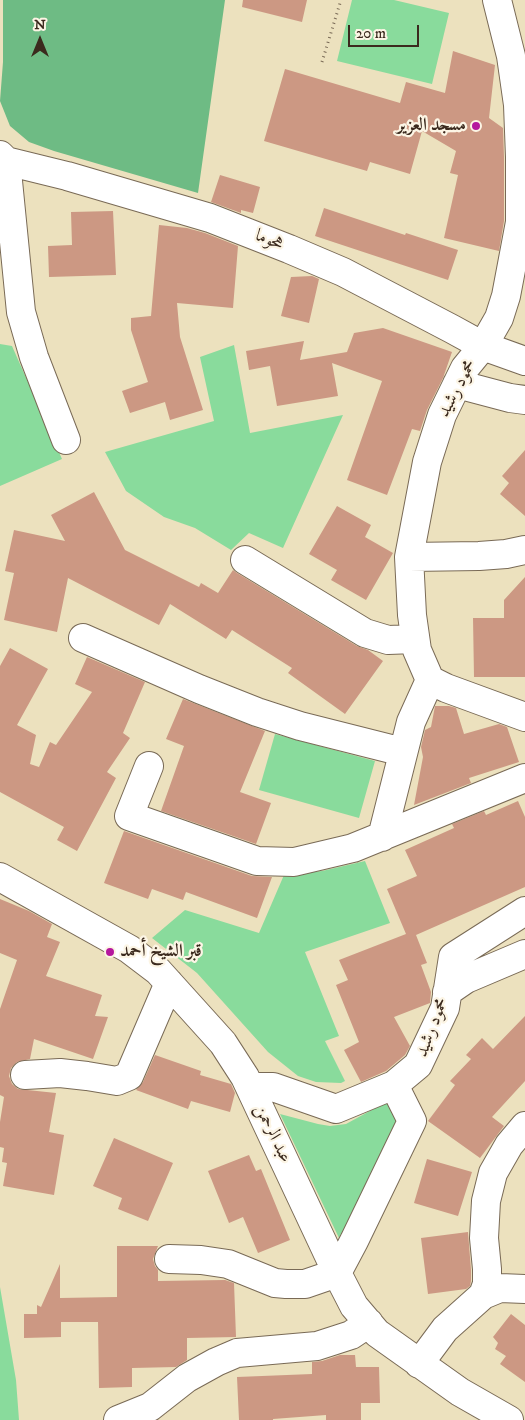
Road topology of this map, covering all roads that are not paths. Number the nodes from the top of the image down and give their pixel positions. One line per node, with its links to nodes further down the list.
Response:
1 (497, 0): 3 (street, محمود رشيد)
2 (3, 158): 4 (street); 5 (street, هحوما)
3 (522, 223): 5 (street, محمود رشيد)
4 (10, 317): 9 (street)
5 (483, 346): 6 (street, هحوما); 7 (street, محمود رشيد)
6 (525, 360)
7 (457, 384): 8 (street); 11 (street, محمود رشيد)
8 (525, 400)
9 (66, 440)
10 (525, 550): 11 (street)
11 (409, 557): 14 (street, محمود رشيد)
12 (244, 560): 14 (street)
13 (83, 638): 17 (street)
14 (415, 639): 15 (street, محمود رشيد)
15 (430, 680): 16 (street); 17 (street)
16 (525, 717)
17 (403, 752): 20 (street)
18 (149, 766): 20 (street)
19 (525, 778): 20 (street)
20 (382, 837)
21 (0, 877): 24 (street, عبد الرحمن)
22 (525, 912): 25 (street, محمود رشيد)
23 (525, 954): 25 (street)
24 (169, 983): 26 (street); 28 (street, عبد الرحمن)
25 (447, 992): 27 (street, محمود رشيد)
26 (25, 1075)
27 (394, 1085): 28 (street, محمود رشيد); 31 (street)
28 (250, 1087): 31 (street, عبد الرحمن)
29 (525, 1126): 33 (street)
30 (169, 1260): 31 (street)
31 (337, 1272): 34 (street, عبد الرحمن)
32 (525, 1289): 33 (street)
33 (483, 1295): 35 (street)
34 (369, 1324): 35 (street, عبد الرحمن); 36 (street)
35 (419, 1364): 37 (street, عبد الرحمن)
36 (118, 1420)
37 (508, 1420)

